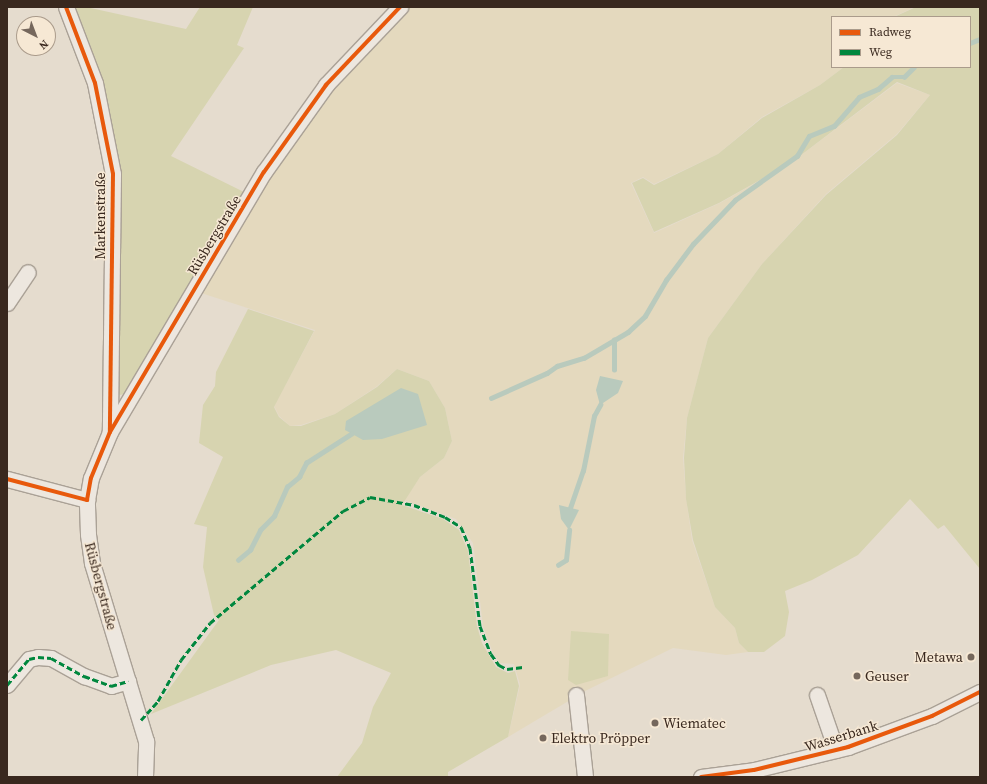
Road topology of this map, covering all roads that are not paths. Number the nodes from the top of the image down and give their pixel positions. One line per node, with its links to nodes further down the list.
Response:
1 (66, 7): 5 (street, Markenstraße)
2 (400, 7): 5 (street, Rüsbergstraße)
3 (28, 272): 4 (street)
4 (7, 303)
5 (110, 432): 7 (street, Rüsbergstraße)
6 (7, 479): 7 (street)
7 (87, 500): 8 (street, Rüsbergstraße)
8 (128, 681): 9 (street); 14 (street, Rüsbergstraße)
9 (7, 685)
10 (980, 692): 13 (street, Wasserbank)
11 (576, 695): 15 (street)
12 (817, 695): 13 (street)
13 (836, 750): 16 (street, Wasserbank)
14 (145, 777)
15 (585, 777)
16 (701, 777)

